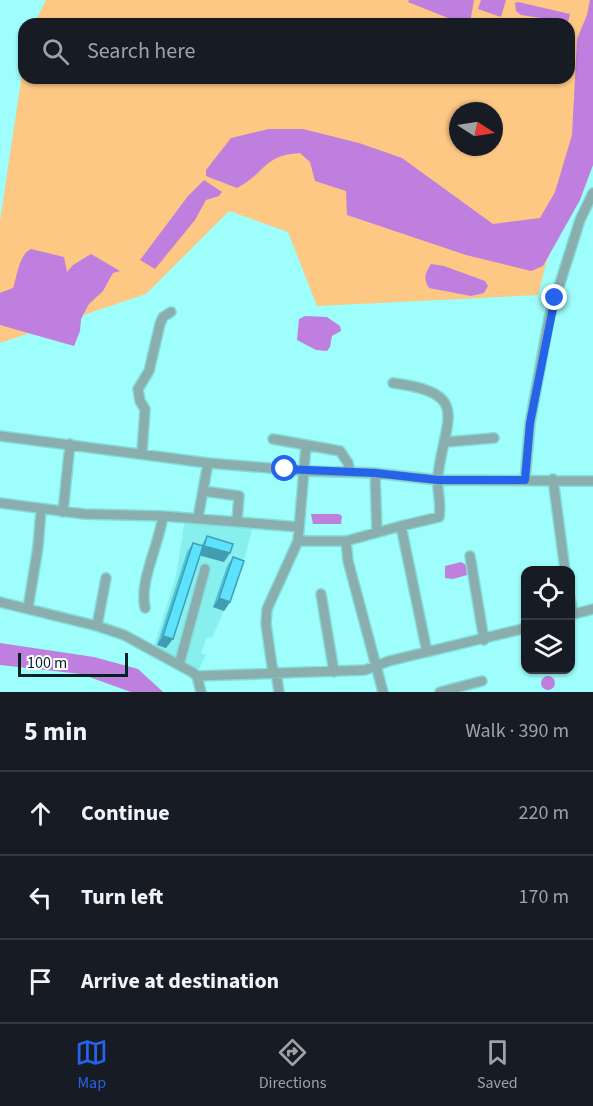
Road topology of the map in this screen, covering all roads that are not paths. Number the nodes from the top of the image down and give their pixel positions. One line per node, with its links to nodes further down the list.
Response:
1 (593, 193): 17 (street)
2 (171, 312): 10 (street)
3 (393, 382): 7 (street)
4 (0, 435): 8 (street)
5 (494, 438): 7 (street)
6 (273, 439): 9 (street)
7 (446, 441): 16 (street)
8 (70, 444): 10 (street); 22 (street)
9 (306, 446): 12 (street); 13 (street)
10 (142, 452): 11 (street)
11 (208, 463): 12 (street); 19 (street)
12 (304, 471): 13 (street); 27 (street)
13 (350, 472): 14 (street)
14 (375, 473): 16 (street); 28 (street)
15 (553, 479): 17 (street); 18 (street); 32 (street)
16 (438, 480): 17 (street); 26 (street)
17 (525, 480)
18 (593, 481)
19 (203, 491): 24 (street); 25 (street)
20 (0, 503): 21 (street)
21 (40, 510): 22 (street); 37 (street)
22 (63, 512): 23 (street)
23 (163, 516): 24 (street); 38 (street)
24 (198, 518): 25 (street)
25 (237, 521): 27 (street)
26 (401, 526): 28 (street); 44 (street)
27 (299, 527): 29 (street)
28 (377, 532): 30 (street)
29 (298, 541): 30 (street); 47 (street)
30 (346, 541): 46 (street)
31 (470, 556): 43 (street)
32 (565, 566)
33 (205, 569): 45 (street)
34 (106, 578): 41 (street)
35 (321, 594): 48 (street)
36 (0, 602): 37 (street)
37 (27, 608): 41 (street)
38 (145, 609)
39 (593, 609): 40 (street)
40 (575, 614)
41 (97, 626): 45 (street)
42 (521, 629): 43 (street)
43 (484, 640): 44 (street)
44 (427, 652): 46 (street)
45 (178, 665): 49 (street)
46 (376, 668): 48 (street); 53 (street)
47 (275, 672): 48 (street); 49 (street); 52 (street)
48 (334, 672)
49 (197, 676): 51 (street)
50 (482, 681): 54 (street)
51 (201, 692)
52 (279, 692)
53 (383, 692)
54 (440, 692)

